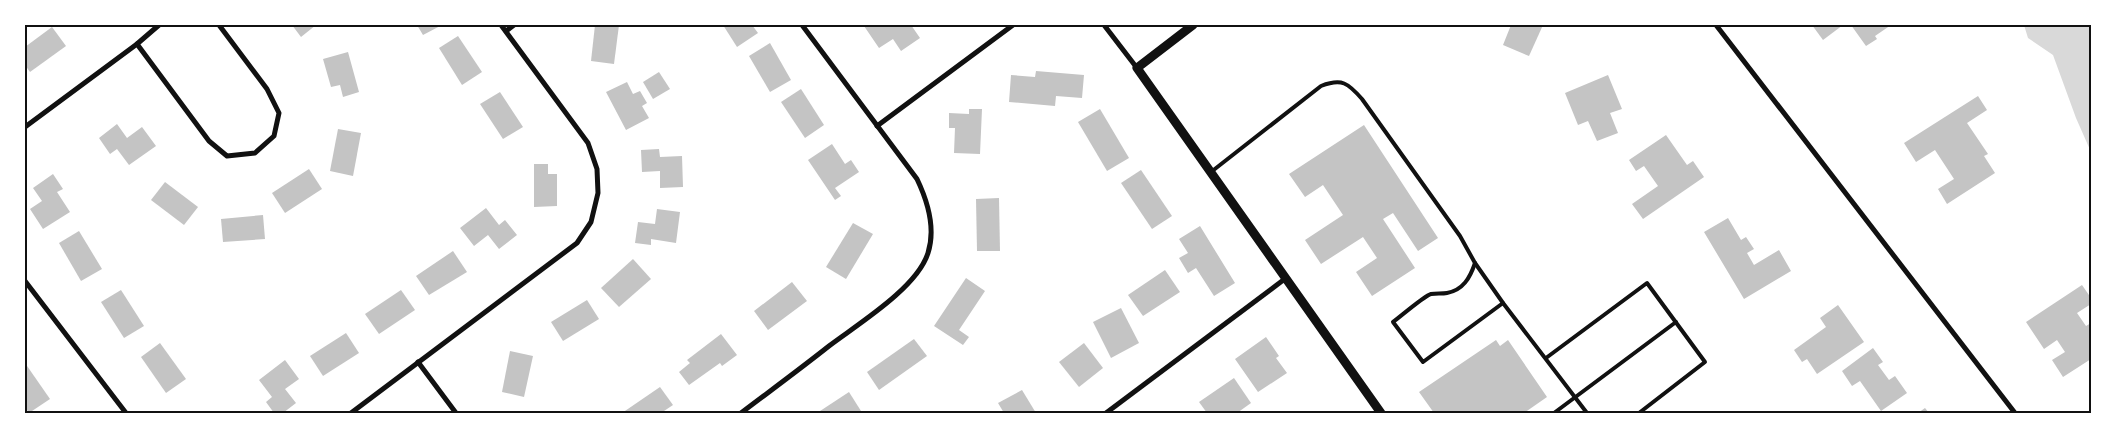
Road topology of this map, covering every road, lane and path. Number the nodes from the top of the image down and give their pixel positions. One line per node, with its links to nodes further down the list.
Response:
1 (160, 25): 11 (street)
2 (219, 25): 11 (street)
3 (501, 25): 10 (street)
4 (514, 25): 10 (street)
5 (802, 25): 13 (street)
6 (1013, 25): 13 (street)
7 (1104, 25): 12 (street)
8 (1193, 25): 12 (street)
9 (1716, 25): 33 (street)
10 (506, 31): 22 (street)
11 (137, 44): 14 (street)
12 (1138, 68): 15 (street)
13 (877, 126): 27 (street)
14 (25, 127)
15 (1211, 172): 16 (lane); 17 (street)
16 (1475, 263): 19 (lane); 19 (lane)
17 (1287, 278): 28 (street); 29 (street)
18 (25, 281): 24 (street)
19 (1503, 303): 21 (lane)
20 (1676, 322): 21 (lane); 23 (lane); 32 (lane)
21 (1546, 358): 23 (lane)
22 (418, 362): 25 (street); 26 (street)
23 (1575, 397): 30 (lane); 31 (lane)
24 (126, 413)
25 (351, 413)
26 (456, 413)
27 (741, 413)
28 (1106, 413)
29 (1381, 413)
30 (1554, 413)
31 (1587, 413)
32 (1639, 413)
33 (2015, 413)

